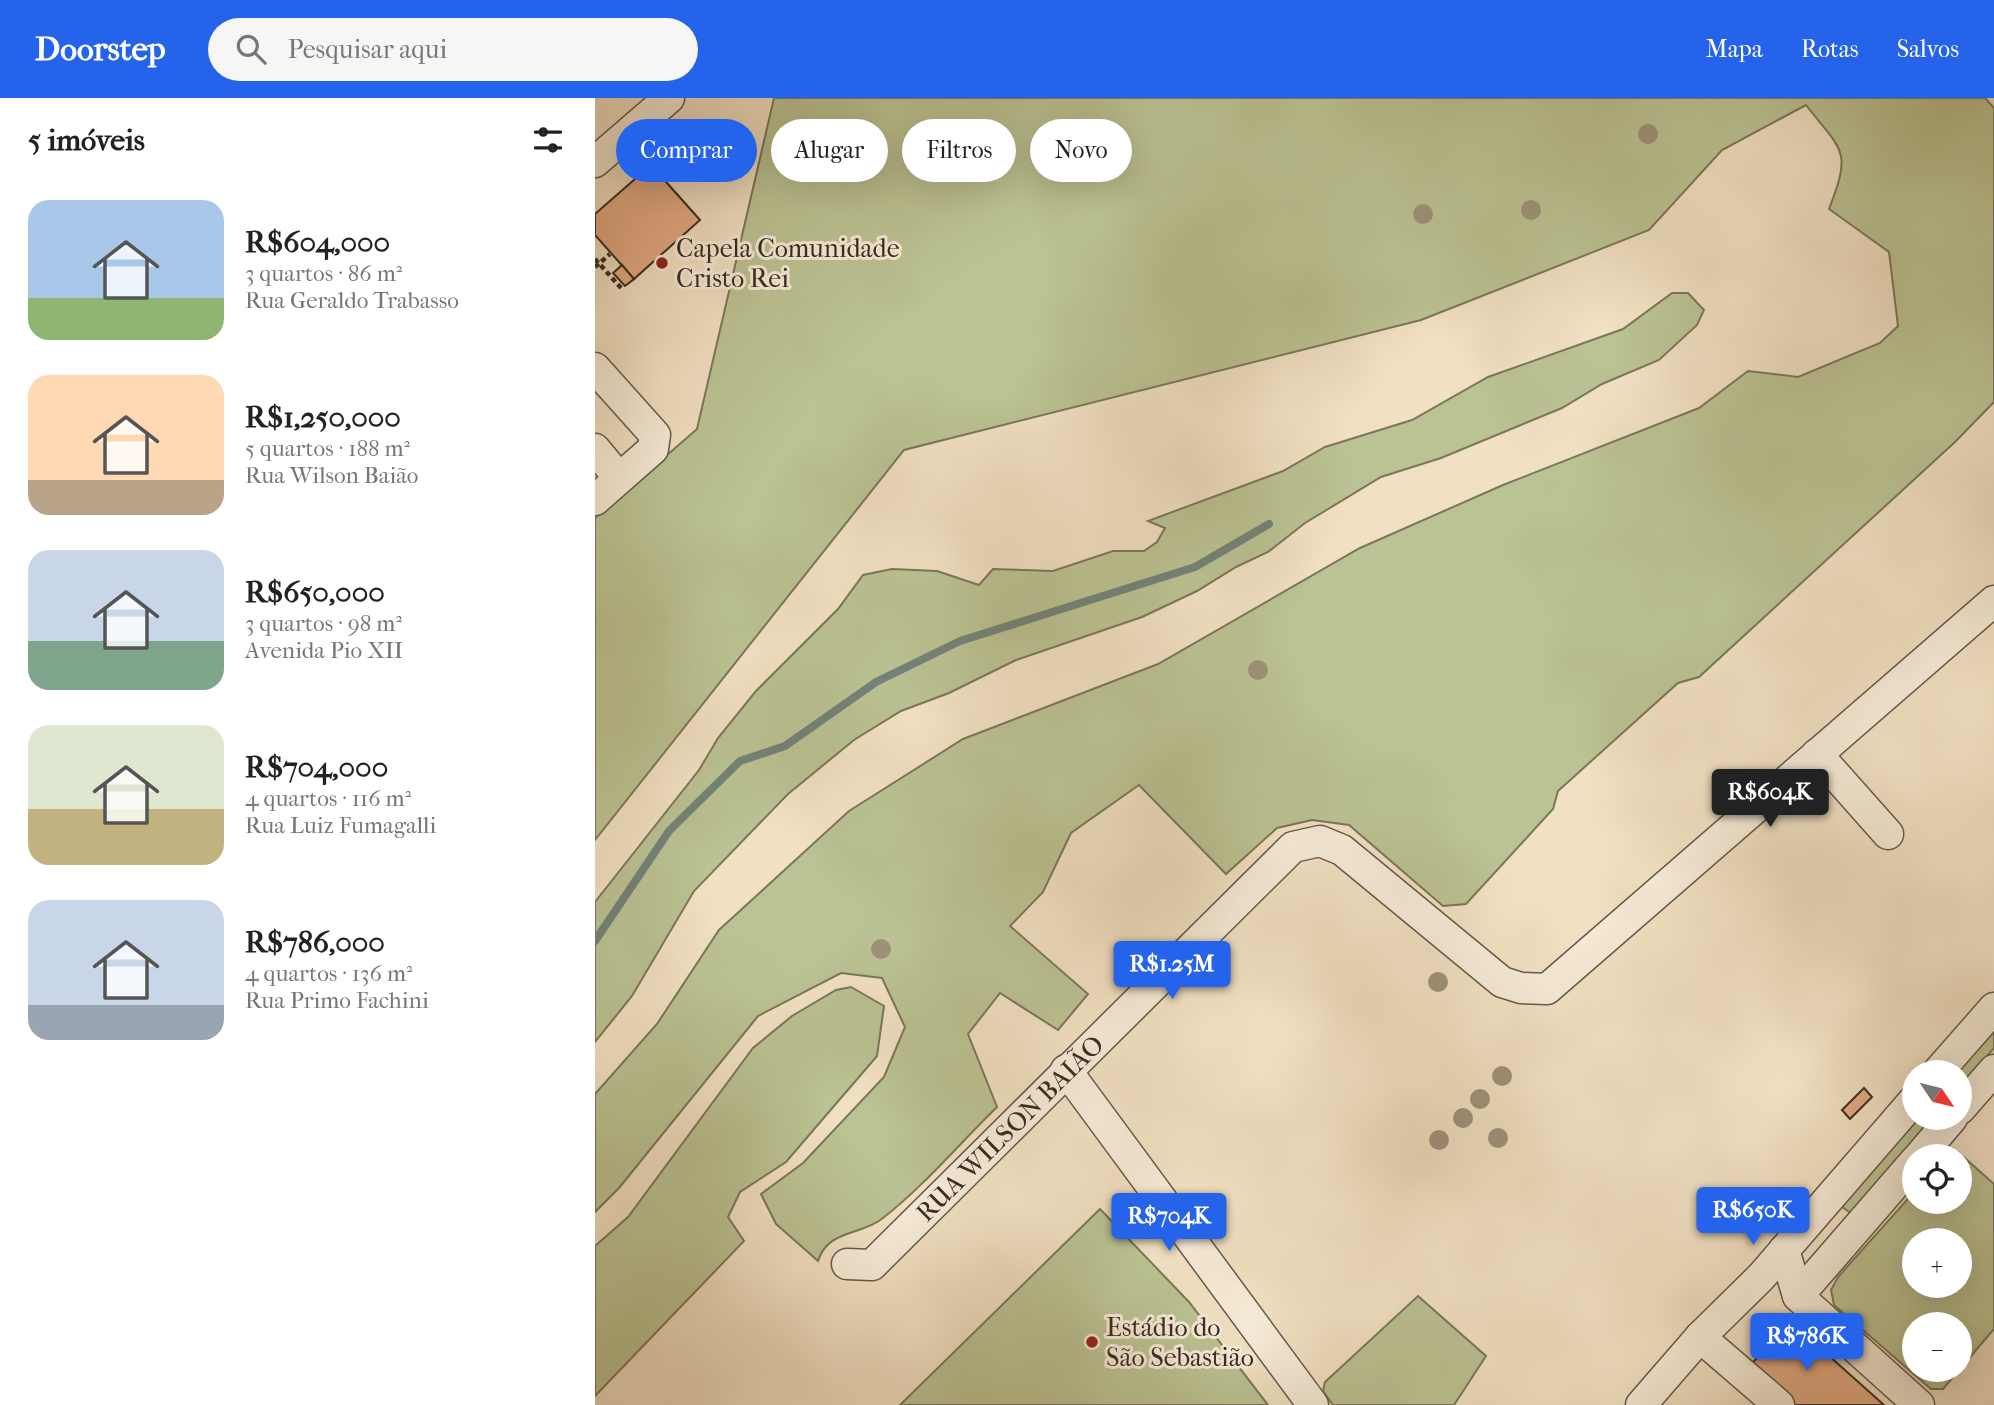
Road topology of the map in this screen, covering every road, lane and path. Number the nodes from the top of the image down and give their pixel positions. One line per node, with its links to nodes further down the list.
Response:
1 (669, 98): 2 (street)
2 (595, 162)
3 (610, 254): 4 (path)
4 (596, 263): 5 (path)
5 (622, 289)
6 (595, 368): 8 (street)
7 (595, 449): 8 (street)
8 (619, 478): 9 (street)
9 (595, 500)
10 (1994, 601): 11 (street)
11 (1817, 754): 12 (street); 15 (street, RUA WILSON BAIÃO)
12 (1888, 834)
13 (1994, 1008): 14 (street)
14 (1948, 1060)
15 (1066, 1070): 23 (street, RUA WILSON BAIÃO); 27 (street)
16 (1994, 1070): 17 (street)
17 (1972, 1095)
18 (1902, 1114): 22 (street)
19 (1942, 1130): 20 (street)
20 (1930, 1144)
21 (1902, 1176): 25 (street)
22 (1784, 1250): 24 (street); 25 (street)
23 (847, 1264)
24 (1761, 1277): 25 (street); 26 (street)
25 (1798, 1296): 30 (street)
26 (1700, 1338): 28 (street); 29 (street)
27 (1313, 1405)
28 (1641, 1405)
29 (1779, 1405)
30 (1919, 1405)

